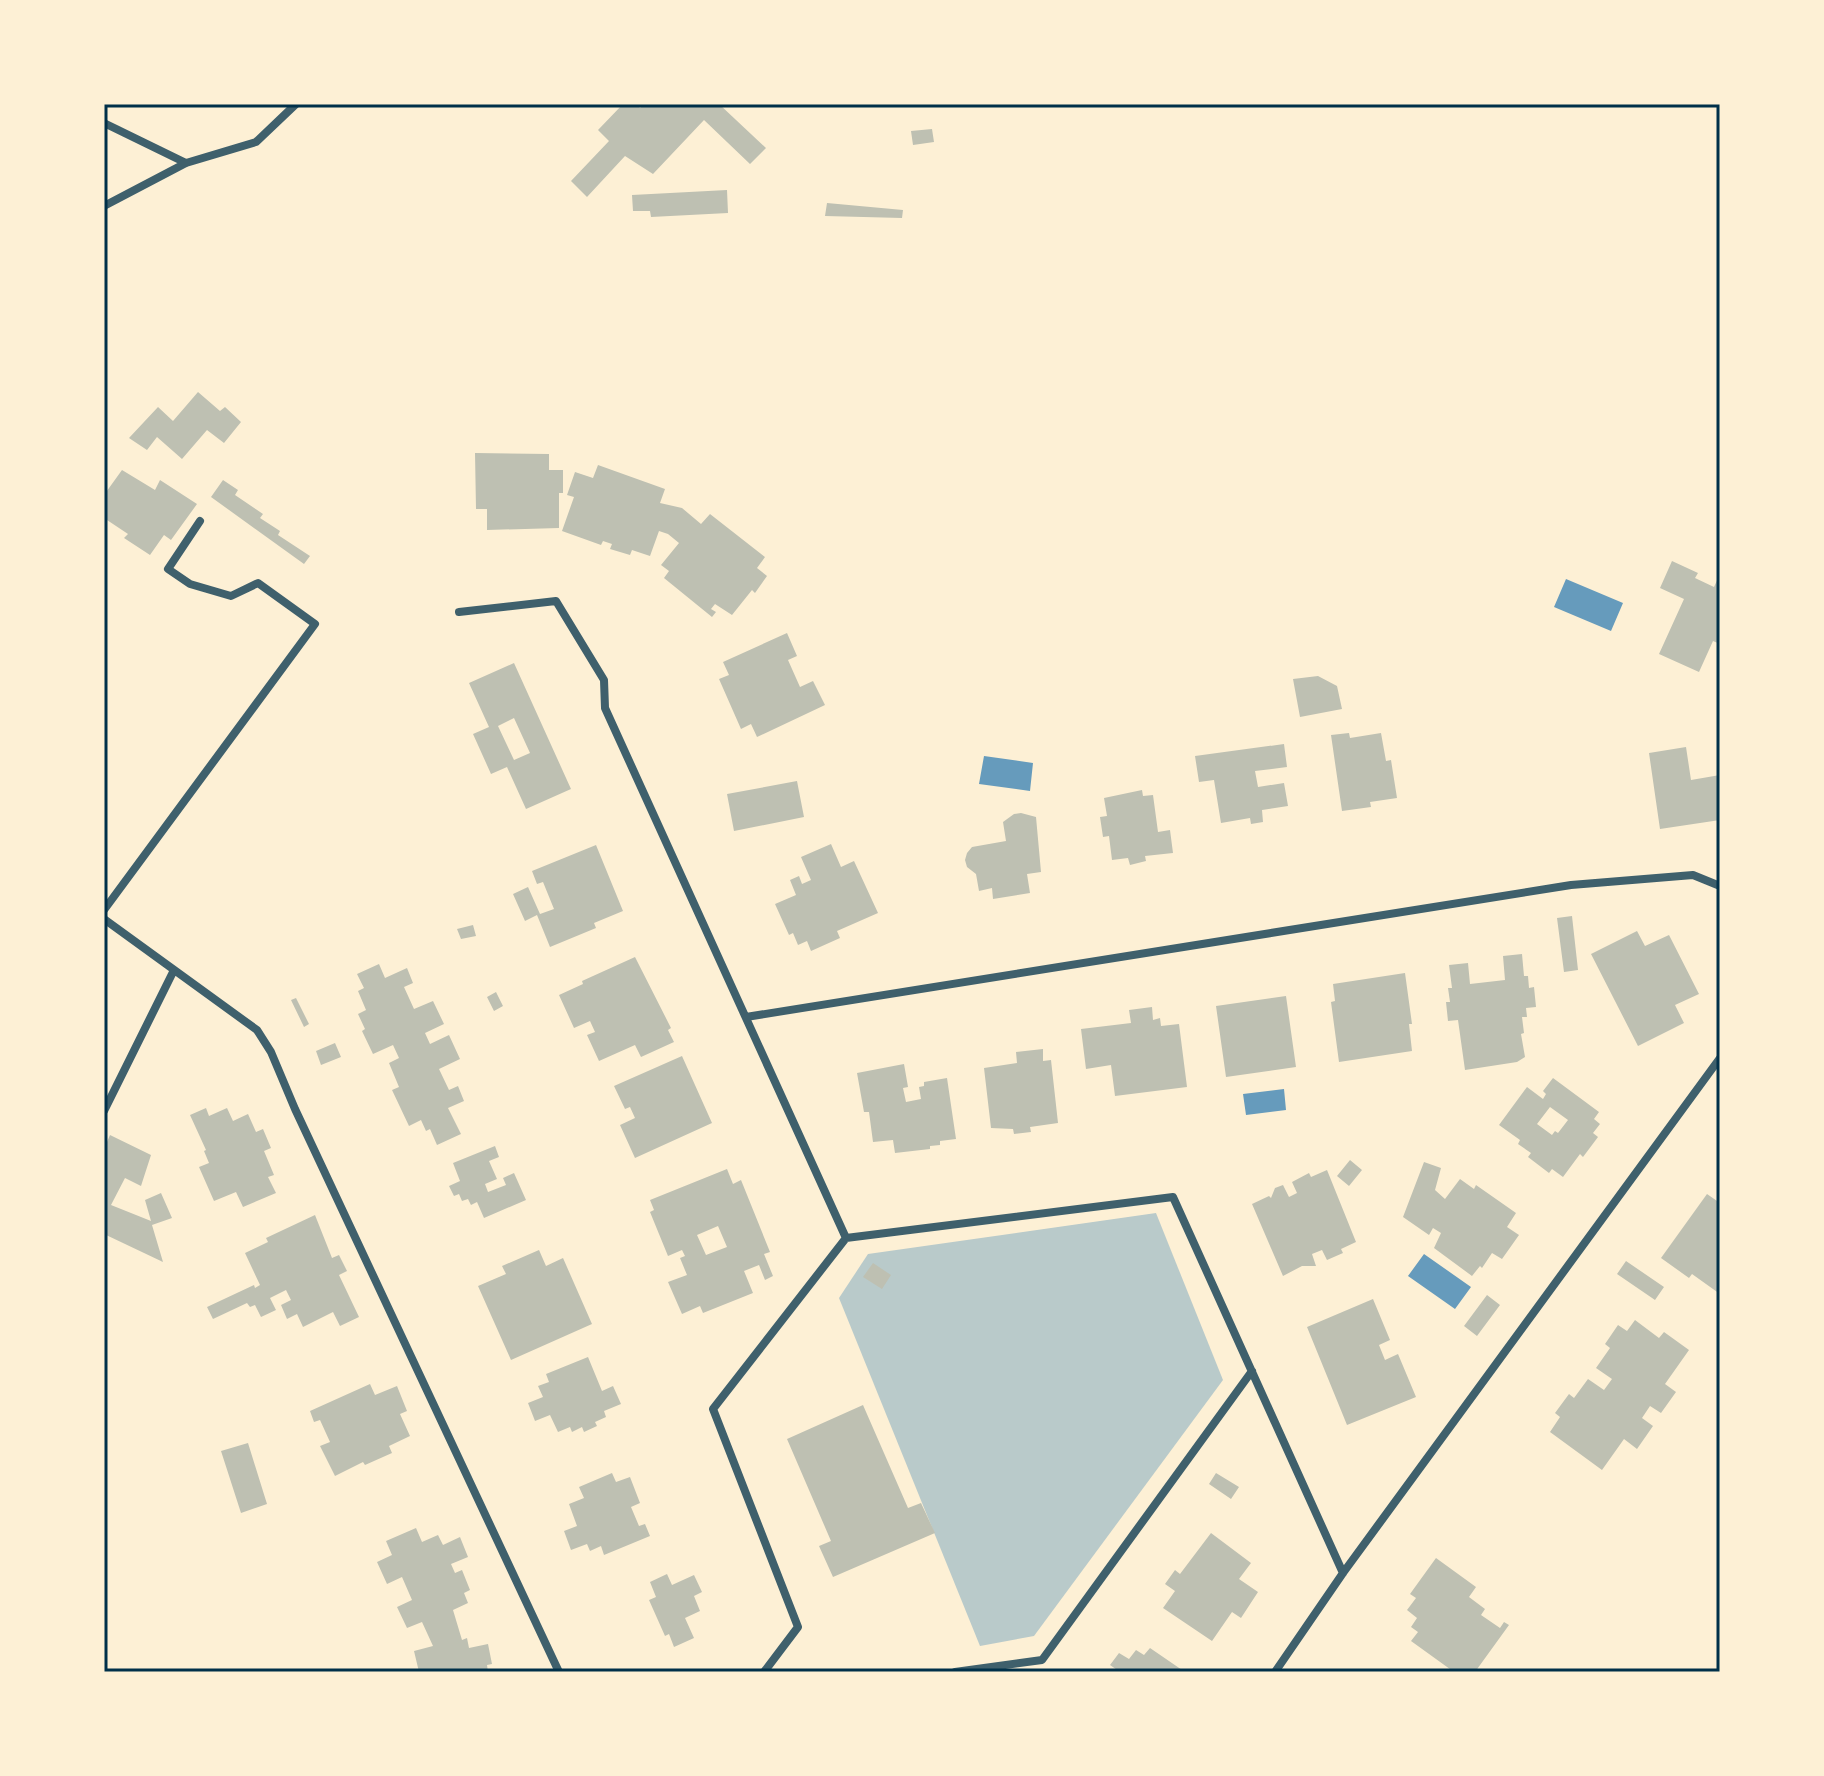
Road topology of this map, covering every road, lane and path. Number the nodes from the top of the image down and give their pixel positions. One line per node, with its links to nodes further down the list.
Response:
1 (296, 104): 3 (street)
2 (104, 123): 3 (street)
3 (186, 163): 4 (street)
4 (104, 206)
5 (200, 521): 8 (street)
6 (459, 612): 11 (street)
7 (1720, 886): 11 (street)
8 (104, 910)
9 (104, 919): 10 (street)
10 (174, 970): 13 (street); 17 (street)
11 (746, 1017): 14 (street)
12 (1720, 1058): 16 (street)
13 (104, 1111)
14 (846, 1238): 15 (street); 18 (street)
15 (1252, 1371): 16 (street); 19 (street)
16 (1343, 1573): 20 (street)
17 (559, 1672)
18 (764, 1672)
19 (955, 1672)
20 (1275, 1672)

